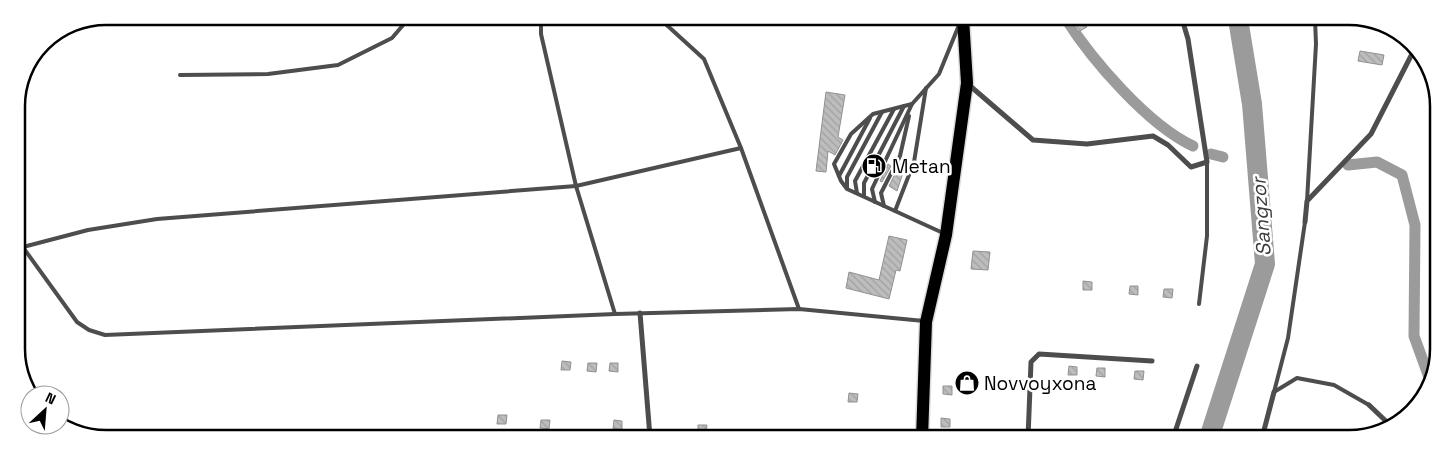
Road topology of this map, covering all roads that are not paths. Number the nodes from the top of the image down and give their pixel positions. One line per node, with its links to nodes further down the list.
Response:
1 (403, 25): 9 (lane)
2 (541, 25): 20 (lane)
3 (667, 25): 17 (lane)
4 (960, 25): 11 (lane)
5 (963, 25): 10 (main road)
6 (1184, 25): 18 (street)
7 (1315, 25): 24 (lane)
8 (1411, 55): 24 (street)
9 (180, 75)
10 (967, 83): 18 (street); 29 (main road)
11 (926, 88): 12 (lane); 27 (lane)
12 (912, 104): 13 (lane); 25 (lane); 26 (lane)
13 (904, 106): 14 (lane); 23 (lane)
14 (894, 109): 15 (lane); 22 (lane)
15 (882, 112): 16 (lane); 21 (lane)
16 (873, 114): 19 (lane); 19 (lane)
17 (741, 148): 20 (lane); 33 (lane)
18 (1207, 162): 32 (lane)
19 (838, 176): 21 (lane)
20 (576, 186): 30 (lane); 34 (lane)
21 (847, 189): 22 (lane)
22 (857, 193): 23 (lane)
23 (864, 196): 25 (lane)
24 (1307, 201): 28 (street)
25 (875, 202): 26 (lane)
26 (884, 206): 27 (lane)
27 (894, 210): 29 (lane)
28 (1305, 222): 39 (lane)
29 (946, 235): 36 (main road)
30 (25, 246)
31 (25, 250): 34 (lane)
32 (1199, 304)
33 (799, 309): 35 (lane); 36 (lane)
34 (615, 314): 35 (lane)
35 (640, 314): 42 (street)
36 (926, 322): 43 (main road)
37 (1152, 361): 44 (street)
38 (1198, 366): 45 (street)
39 (1274, 392): 40 (lane); 46 (street)
40 (1369, 405): 41 (street)
41 (1386, 421)
42 (649, 430)
43 (922, 430)
44 (1028, 430)
45 (1176, 430)
46 (1264, 430)

